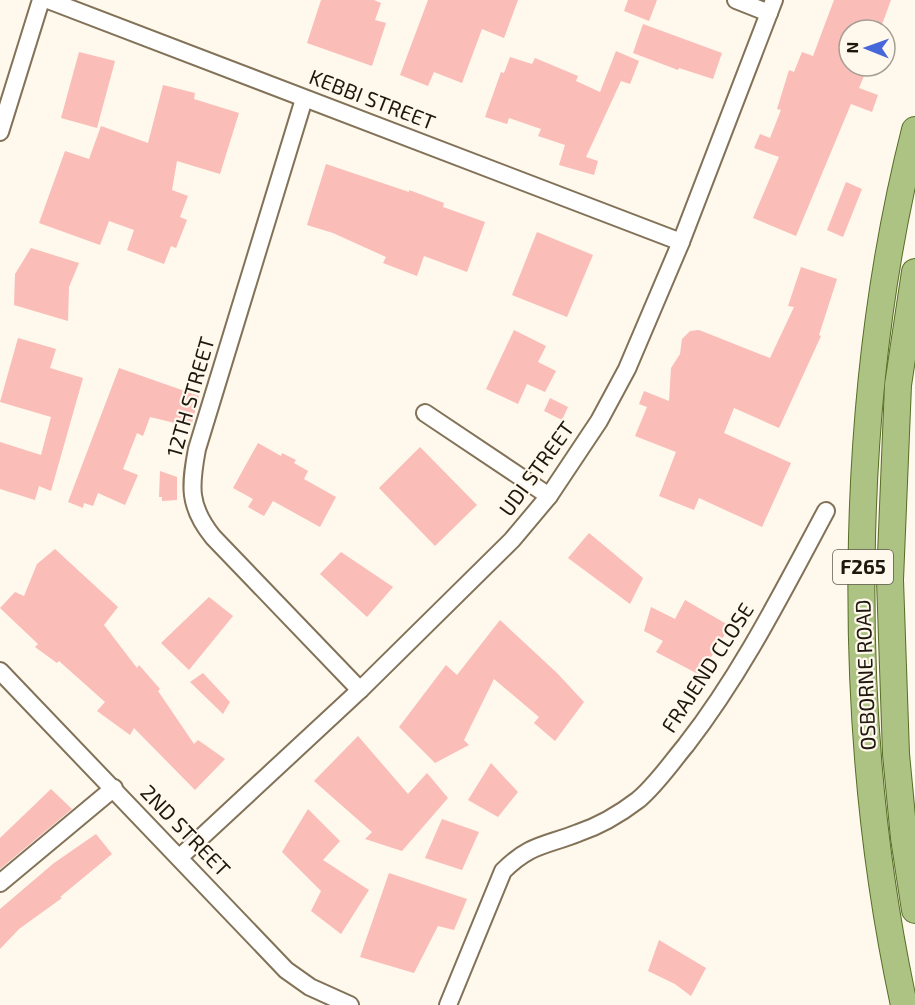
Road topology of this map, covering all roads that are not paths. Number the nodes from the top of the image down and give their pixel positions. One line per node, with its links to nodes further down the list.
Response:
1 (41, 0): 7 (street)
2 (48, 0): 5 (street, KEBBI STREET)
3 (736, 0): 4 (street)
4 (772, 6): 8 (street, UDI STREET)
5 (304, 99): 8 (street, KEBBI STREET); 14 (street, 12TH STREET)
6 (915, 130): 23 (main road, OSBORNE ROAD / F265)
7 (0, 132)
8 (681, 242): 11 (street, UDI STREET)
9 (915, 272): 16 (main road, OSBORNE ROAD / F265)
10 (425, 413): 11 (street)
11 (549, 496): 14 (street, UDI STREET)
12 (826, 511): 22 (street, FRAJEND CLOSE)
13 (0, 670): 15 (street, 2ND STREET)
14 (360, 690): 17 (street, UDI STREET)
15 (114, 788): 17 (street, 2ND STREET); 19 (street)
16 (904, 838): 18 (main road); 20 (main road, OSBORNE ROAD / F265)
17 (180, 857): 21 (street, 2ND STREET)
18 (915, 862)
19 (0, 883)
20 (915, 910)
21 (351, 1005)
22 (448, 1005)
23 (904, 1005)

